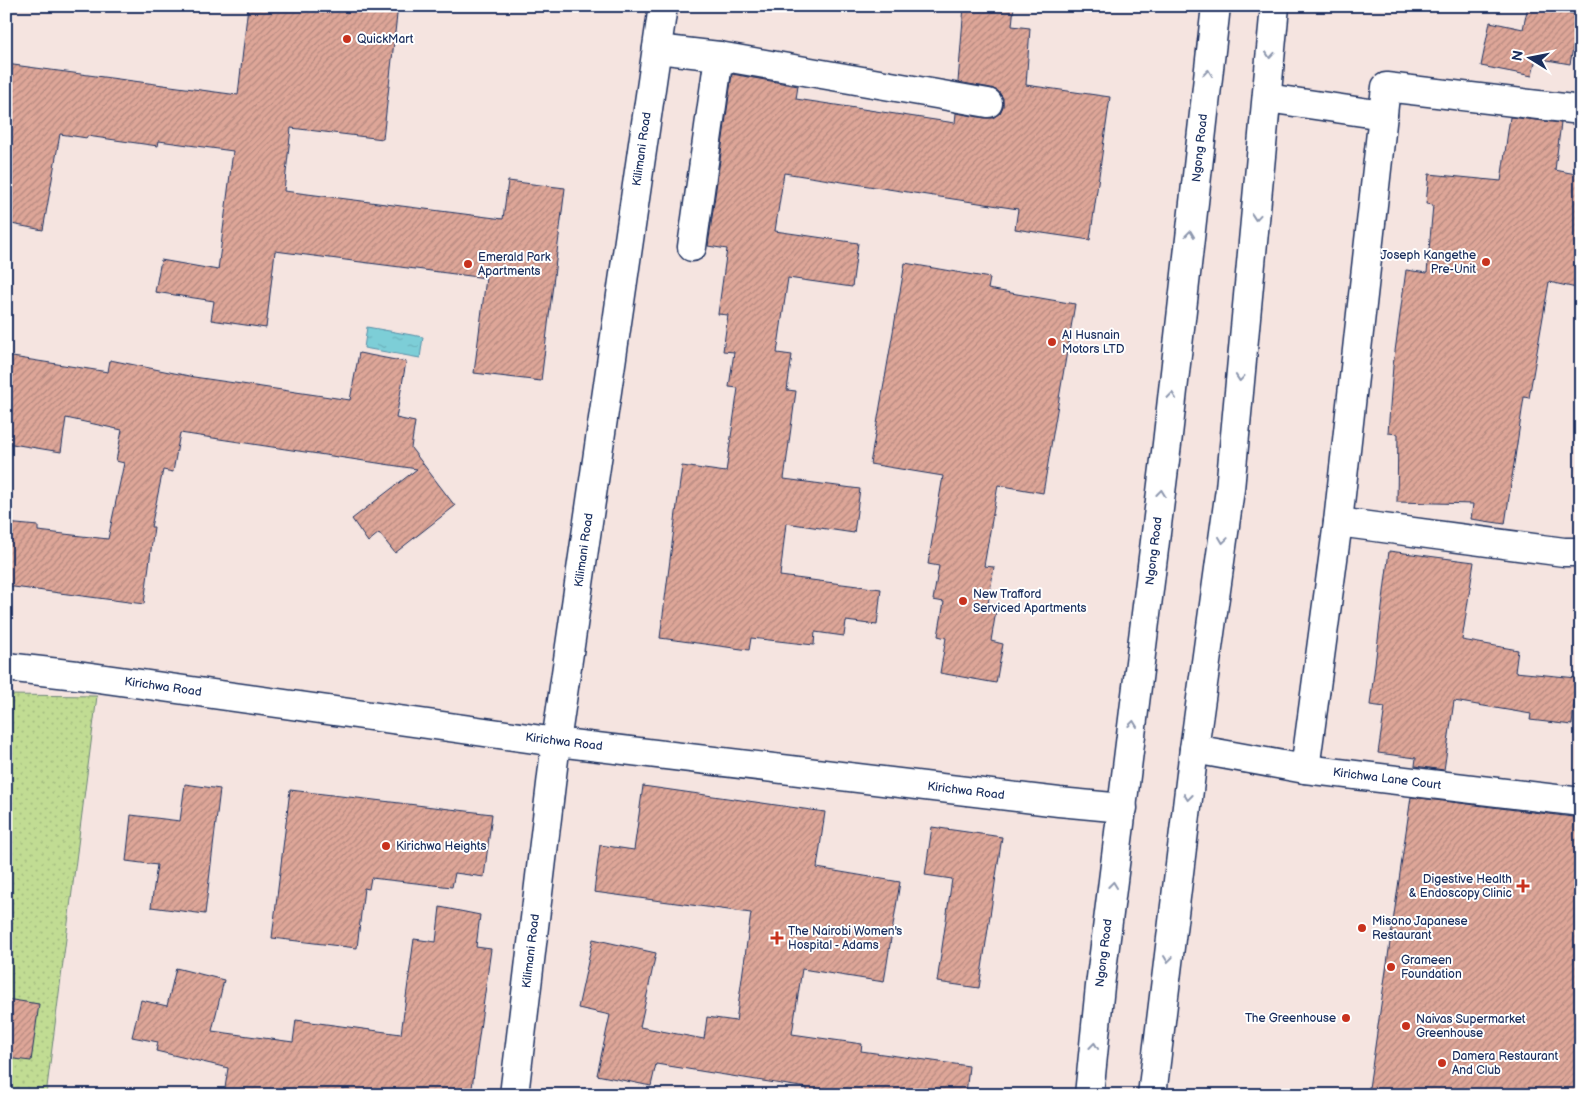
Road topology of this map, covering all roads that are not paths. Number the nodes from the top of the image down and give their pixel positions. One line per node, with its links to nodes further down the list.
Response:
1 (663, 6): 4 (street, Kilimani Road)
2 (1216, 6): 18 (street, Ngong Road, one-way to 2)
3 (1275, 6): 6 (street, one-way to 6)
4 (657, 49): 5 (street); 14 (street, Kilimani Road)
5 (719, 56): 7 (street); 10 (street)
6 (1267, 98): 9 (street); 15 (street, one-way to 15)
7 (988, 103)
8 (1581, 110): 9 (street)
9 (1383, 115): 11 (street)
10 (692, 247)
11 (1338, 522): 12 (street); 16 (street)
12 (1581, 552)
13 (6, 667): 14 (street, Kirichwa Road)
14 (556, 742): 18 (street, Kirichwa Road); 19 (street, Kilimani Road)
15 (1194, 749): 16 (street, Kirichwa Lane Court); 21 (street, one-way to 21)
16 (1305, 769): 17 (street, Kirichwa Lane Court)
17 (1581, 802)
18 (1123, 808): 20 (street, Ngong Road, one-way to 18)
19 (514, 1095)
20 (1089, 1095)
21 (1152, 1095)

